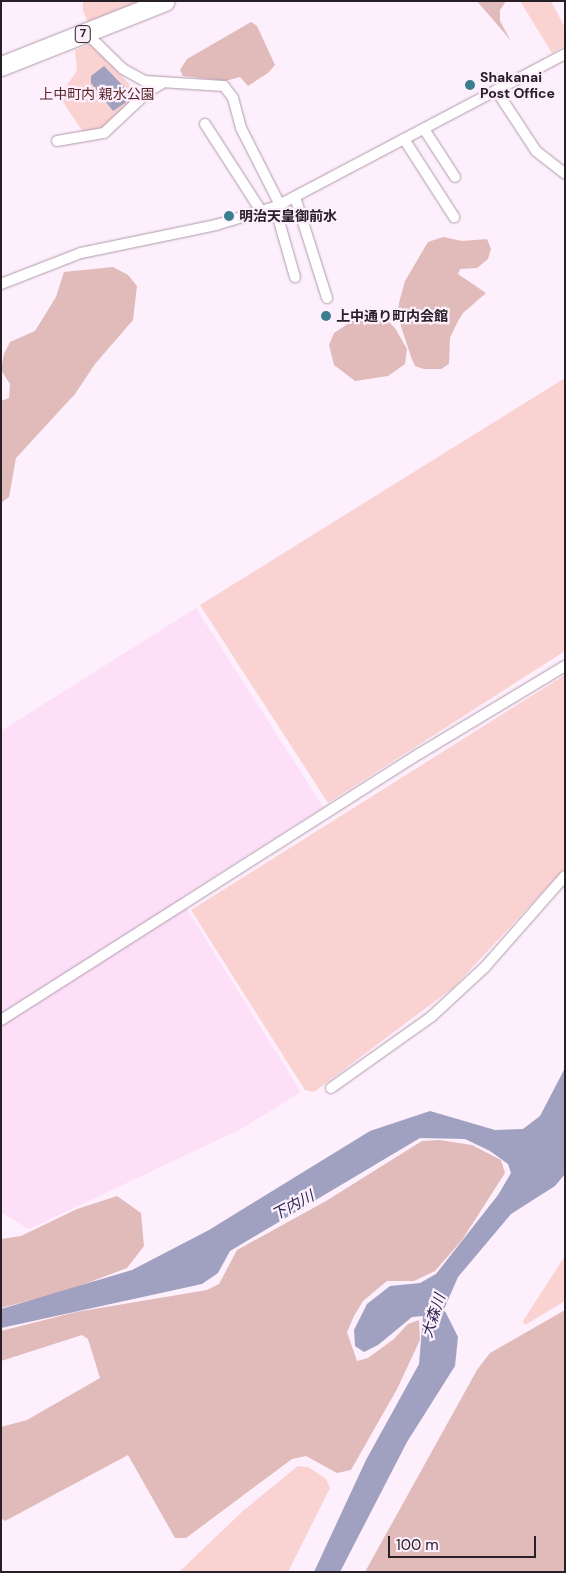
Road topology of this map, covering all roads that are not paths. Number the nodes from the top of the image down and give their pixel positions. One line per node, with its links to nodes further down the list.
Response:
1 (165, 1): 2 (highway, 7)
2 (86, 33): 4 (highway, 7); 5 (street)
3 (565, 54): 6 (street)
4 (1, 66)
5 (161, 84): 9 (street); 14 (street)
6 (496, 90): 8 (street); 11 (street)
7 (205, 124): 15 (street)
8 (424, 129): 10 (street); 12 (street)
9 (57, 140)
10 (404, 140): 13 (street); 16 (street)
11 (565, 174)
12 (455, 177)
13 (295, 197): 14 (street); 21 (street)
14 (278, 206): 15 (street); 17 (street)
15 (261, 211): 18 (street)
16 (454, 217)
17 (295, 277)
18 (16, 279): 19 (street); 20 (street)
19 (1, 284)
20 (1, 292)
21 (327, 298)
22 (565, 666): 24 (street)
23 (565, 876): 25 (street)
24 (1, 1020)
25 (331, 1088)

